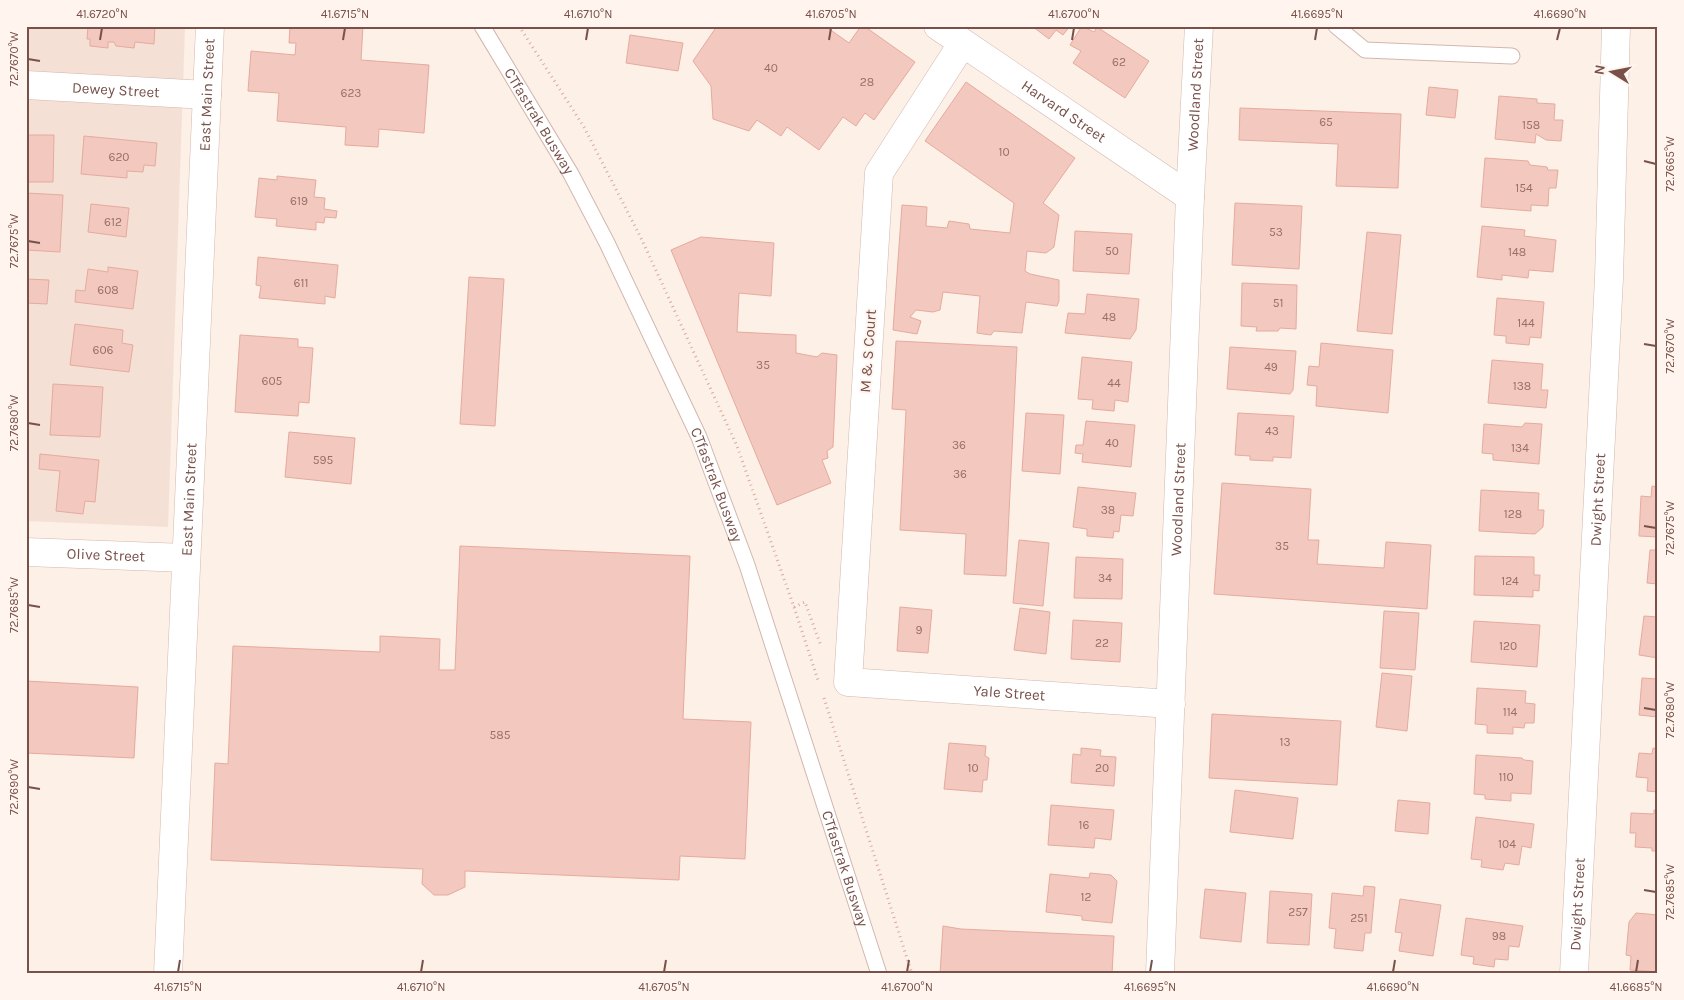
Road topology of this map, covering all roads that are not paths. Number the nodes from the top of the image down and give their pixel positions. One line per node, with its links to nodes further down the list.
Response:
1 (210, 26): 10 (street, East Main Street)
2 (482, 26): 17 (lane, CTfastrak Busway)
3 (938, 26): 7 (street, Harvard Street)
4 (1199, 26): 11 (street, Woodland Street)
5 (1336, 26): 8 (lane)
6 (1616, 26): 19 (street, Dwight Street)
7 (962, 44): 11 (street, Harvard Street); 14 (street, M & S Court)
8 (1512, 56)
9 (26, 85): 10 (street, Dewey Street)
10 (207, 95): 13 (street, East Main Street)
11 (1190, 197): 15 (street, Woodland Street)
12 (26, 552): 13 (street, Olive Street)
13 (186, 558): 16 (street, East Main Street)
14 (848, 673): 15 (street, Yale Street)
15 (1171, 704): 18 (street, Woodland Street)
16 (168, 974)
17 (879, 974)
18 (1160, 974)
19 (1574, 974)

